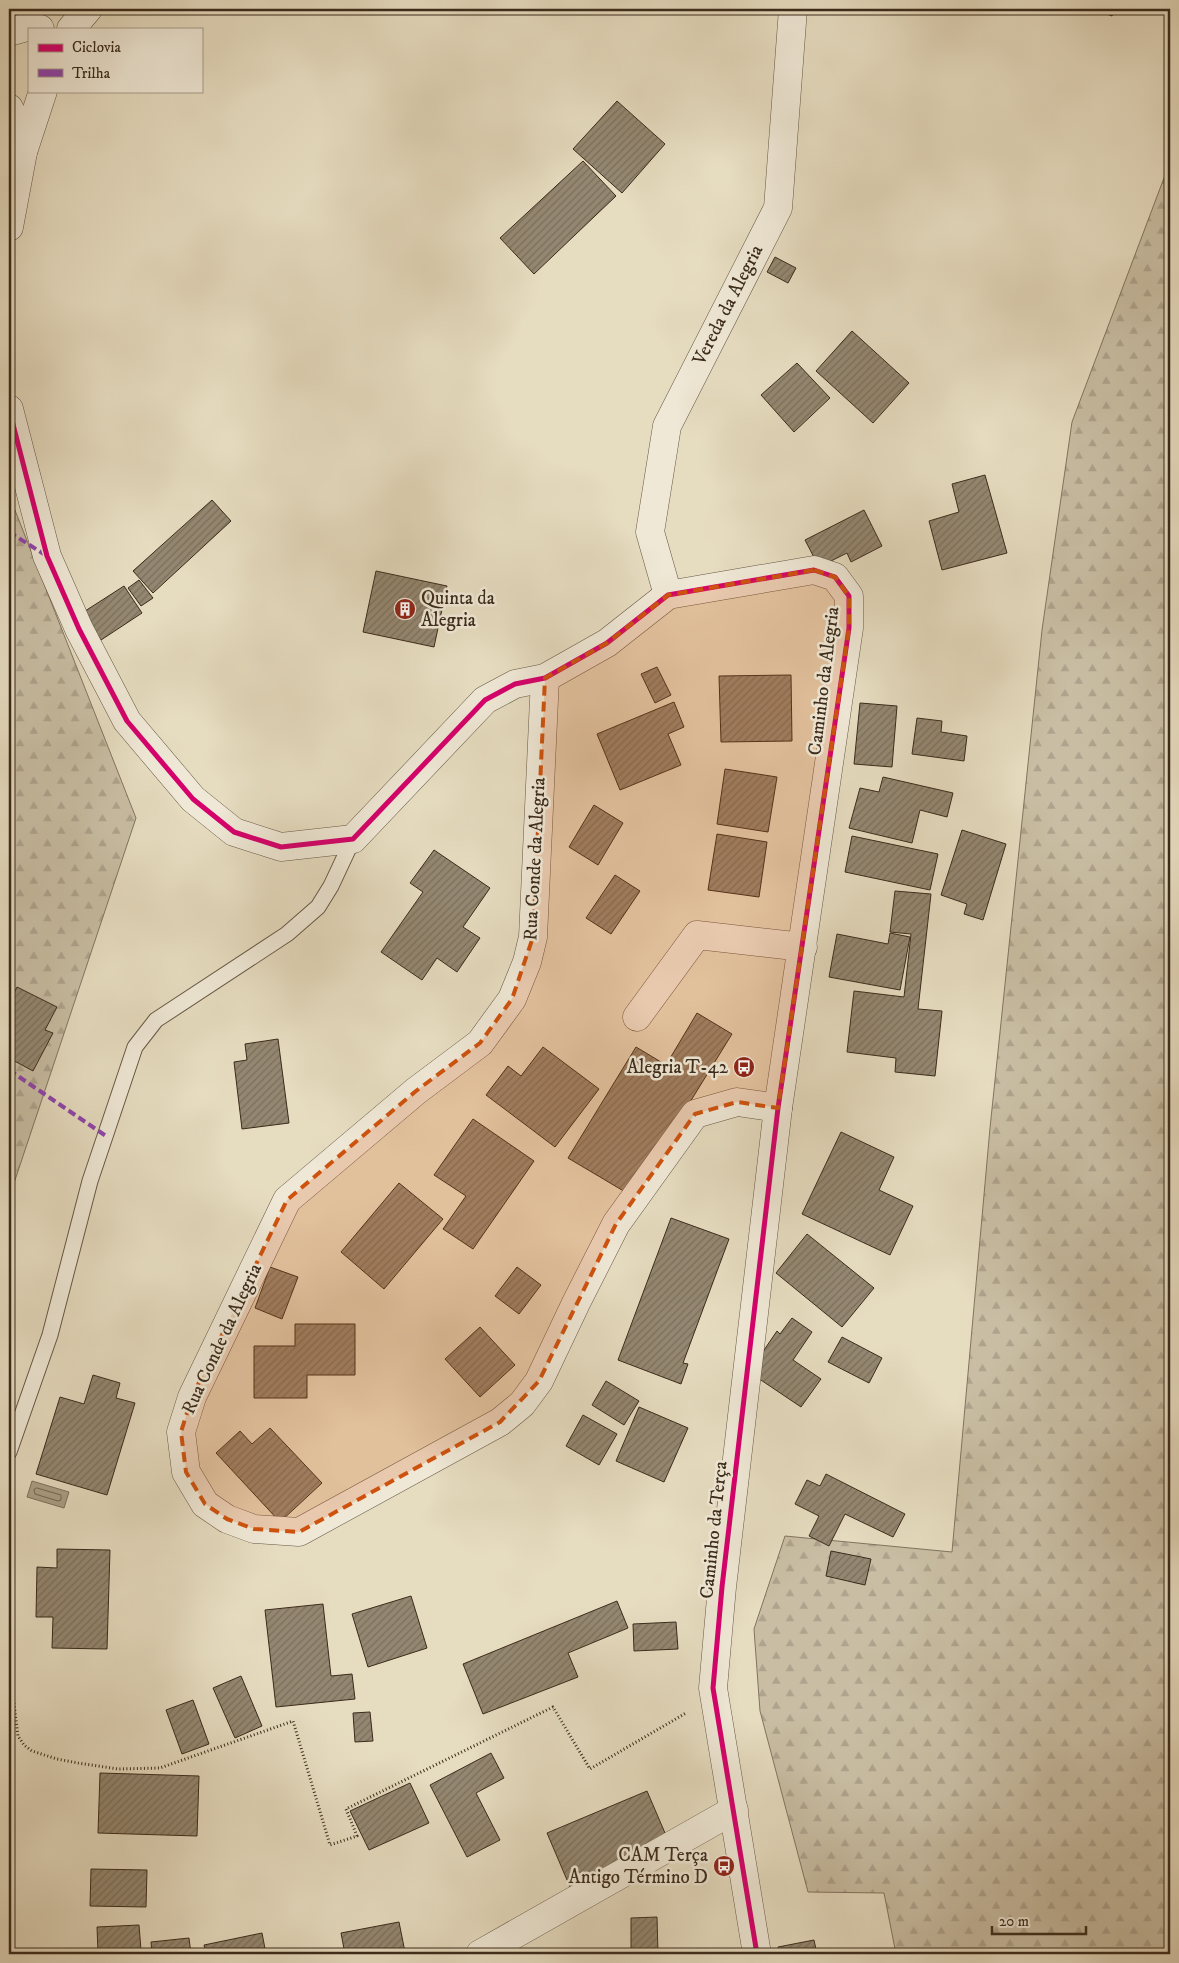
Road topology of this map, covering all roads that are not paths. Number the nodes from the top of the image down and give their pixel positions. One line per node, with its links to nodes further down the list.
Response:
1 (88, 9): 4 (street)
2 (792, 9): 11 (street, Vereda da Alegria)
3 (37, 28): 5 (street)
4 (72, 28)
5 (9, 32)
6 (43, 92): 8 (street)
7 (9, 108): 8 (street)
8 (23, 152): 9 (street)
9 (9, 227)
10 (9, 410): 13 (street)
11 (668, 595): 12 (street, Caminho da Alegria); 14 (street, Caminho da Alegria)
12 (545, 678): 13 (street, Caminho da Alegria); 16 (street, Rua Conde da Alegria)
13 (353, 839): 17 (lane)
14 (803, 947): 15 (street); 16 (street, Caminho da Alegria)
15 (637, 1017)
16 (778, 1108): 18 (street, Caminho da Terça)
17 (9, 1452)
18 (734, 1810): 19 (street); 20 (street, Caminho da Terça)
19 (480, 1954)
20 (757, 1954)

